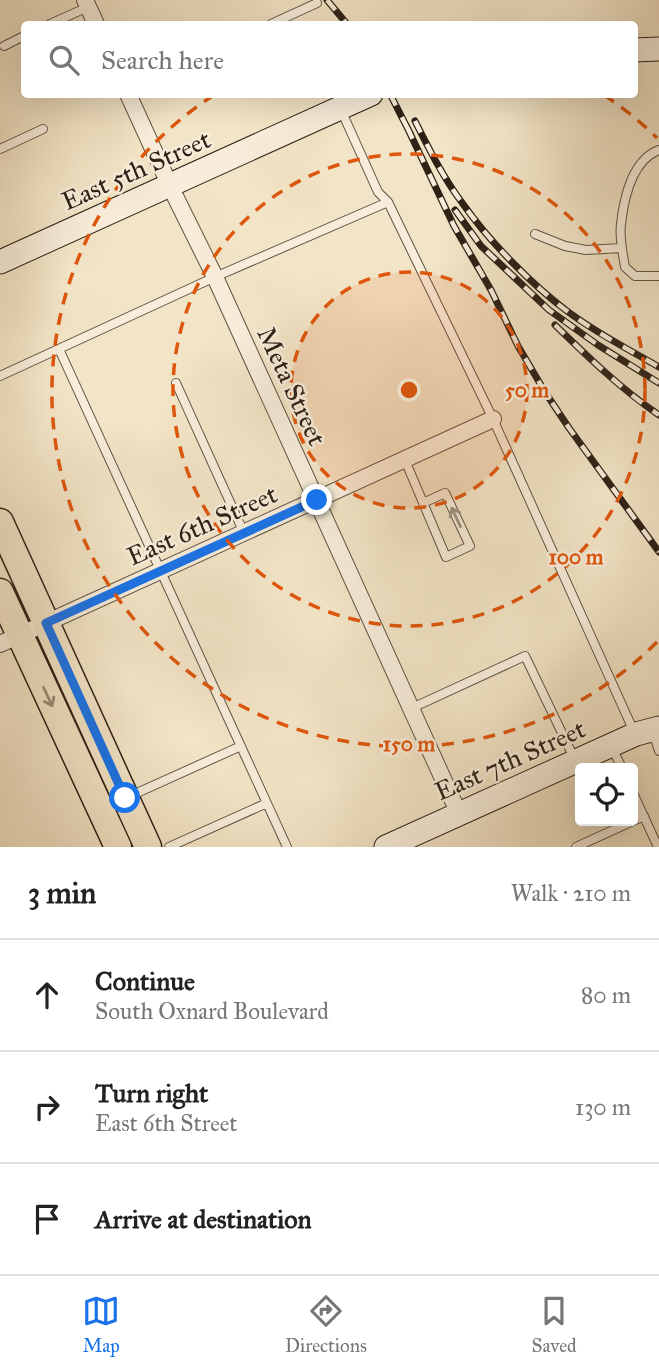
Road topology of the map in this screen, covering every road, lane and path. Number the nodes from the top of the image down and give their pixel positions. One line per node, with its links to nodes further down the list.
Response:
1 (87, 3): 3 (lane); 4 (street)
2 (317, 3): 5 (lane)
3 (55, 21)
4 (95, 21)
5 (278, 21)
6 (21, 38): 7 (lane)
7 (4, 46)
8 (659, 49): 9 (main road)
9 (638, 50)
10 (130, 98): 16 (street, Meta Street)
11 (361, 98): 12 (main road, East 5th Street)
12 (340, 107): 16 (main road, East 5th Street); 17 (lane)
13 (43, 129): 14 (lane)
14 (0, 149)
15 (659, 150): 19 (lane)
16 (170, 186): 20 (main road, East 5th Street); 22 (street, Meta Street)
17 (388, 202): 22 (lane); 26 (lane)
18 (535, 233): 19 (lane)
19 (622, 248): 21 (lane)
20 (0, 262)
21 (659, 276)
22 (215, 277): 23 (lane); 28 (street, Meta Street)
23 (59, 349): 24 (lane); 32 (lane)
24 (0, 376)
25 (176, 383): 31 (lane)
26 (493, 419): 27 (street, East 6th Street); 37 (lane)
27 (405, 460): 28 (street, East 6th Street); 29 (lane)
28 (317, 500): 31 (street, East 6th Street); 36 (street, Meta Street)
29 (423, 503): 29 (lane, one-way to 29)
30 (0, 522): 34 (main road)
31 (244, 533): 32 (street, East 6th Street)
32 (161, 570): 34 (street, East 6th Street); 38 (lane)
33 (0, 592): 35 (main road)
34 (46, 623): 35 (street, East 6th Street); 42 (main road)
35 (10, 640): 48 (main road, one-way to 48)
36 (412, 708): 40 (lane); 45 (street, Meta Street)
37 (651, 736): 39 (main road, East 7th Street)
38 (241, 746): 42 (lane); 43 (lane)
39 (611, 746): 40 (main road, East 7th Street); 41 (lane)
40 (576, 761): 45 (main road, East 7th Street)
41 (620, 763)
42 (125, 798): 49 (main road)
43 (267, 803): 50 (lane); 51 (lane)
44 (638, 803): 46 (lane)
45 (459, 814): 47 (main road, East 7th Street)
46 (644, 816): 52 (lane); 53 (lane)
47 (396, 845)
48 (118, 847)
49 (148, 847)
50 (169, 847)
51 (287, 847)
52 (576, 847)
53 (658, 847)

